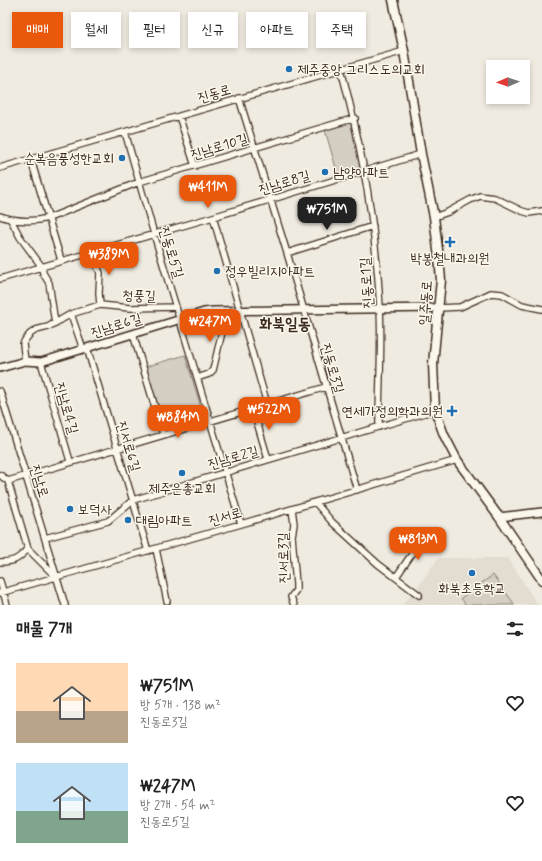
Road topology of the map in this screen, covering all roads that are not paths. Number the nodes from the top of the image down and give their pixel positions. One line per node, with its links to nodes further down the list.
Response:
1 (393, 0): 2 (main road, 일주동로)
2 (404, 51): 3 (street, 진동로); 9 (main road, 일주동로)
3 (341, 69): 4 (street, 진동로); 6 (street, 진동로1길)
4 (239, 98): 5 (street, 진동로); 8 (street, 진동로3길)
5 (179, 116): 7 (street, 진동로); 11 (street)
6 (354, 118): 8 (street, 진남로10길); 13 (street, 진동로1길)
7 (125, 132): 10 (street, 진동로); 14 (street, 진동로5길)
8 (254, 148): 11 (street, 진남로10길); 15 (street, 진동로3길)
9 (421, 154): 13 (street, 진남로8길); 19 (main road, 일주동로)
10 (31, 160): 12 (street, 진동로); 20 (street)
11 (195, 166): 14 (street, 진남로10길)
12 (0, 168)
13 (365, 171): 15 (street, 진남로8길); 22 (street, 진동로1길)
14 (139, 182): 20 (street, 진남로10길); 23 (street, 진동로5길)
15 (270, 199): 18 (street, 진남로8길); 25 (street, 진동로3길)
16 (542, 211): 19 (street)
17 (0, 216): 21 (street, 진남로10길)
18 (213, 217): 23 (street, 진남로8길); 35 (street)
19 (434, 217): 31 (main road, 일주동로)
20 (49, 218): 21 (street, 진남로10길); 26 (street)
21 (11, 220): 27 (street)
22 (373, 226): 25 (street); 32 (street, 진동로1길)
23 (154, 234): 24 (street, 진남로8길); 30 (street, 진동로5길)
24 (91, 252): 26 (street, 진남로8길); 29 (street)
25 (287, 252): 36 (street, 진동로3길)
26 (61, 260): 27 (street, 진남로8길)
27 (42, 267): 28 (street, 진남로8길); 39 (street)
28 (0, 279)
29 (100, 305): 30 (street, 청풍길); 37 (street, 청풍길)
30 (176, 307): 38 (street, 진동로5길)
31 (439, 308): 32 (street, 진남로6길); 33 (street); 50 (main road, 일주동로)
32 (380, 309): 36 (street, 진남로6길); 52 (street, 진동로1길)
33 (542, 310)
34 (227, 311): 35 (street, 진남로6길); 38 (street, 진남로6길); 45 (street)
35 (240, 311): 36 (street, 진남로6길); 48 (street)
36 (304, 311): 46 (street, 진동로3길)
37 (71, 314): 39 (street, 청풍길); 41 (street, 진서로6길)
38 (180, 319): 40 (street, 진남로6길); 45 (street, 진동로5길)
39 (55, 323): 42 (street, 청풍길)
40 (133, 334): 41 (street, 진남로6길); 53 (street)
41 (85, 348): 43 (street, 진남로6길); 55 (street, 진서로6길)
42 (25, 360): 43 (street, 진남로6길); 44 (street, 진남로6길)
43 (41, 362): 58 (street, 진남로4길)
44 (0, 368)
45 (197, 378): 51 (street, 진동로5길)
46 (326, 387): 48 (street); 54 (street, 진동로3길)
47 (0, 391): 60 (street, 진남로)
48 (267, 404): 49 (street)
49 (253, 408): 51 (street); 56 (street)
50 (435, 410): 52 (street, 진남로2길); 57 (main road, 일주동로)
51 (210, 421): 53 (street); 59 (street, 진동로5길)
52 (379, 427): 54 (street, 진남로2길)
53 (163, 434): 55 (street)
54 (341, 438): 56 (street, 진남로2길); 63 (street, 진동로3길)
55 (117, 448): 58 (street); 64 (street, 진서로6길)
56 (268, 459): 59 (street, 진남로2길)
57 (457, 460): 63 (street, 진서로); 68 (main road, 일주동로)
58 (70, 461): 60 (street)
59 (225, 472): 64 (street, 진남로2길); 69 (street, 진동로5길)
60 (25, 475): 62 (street); 71 (street, 진남로)
61 (0, 476): 62 (street)
62 (8, 481): 72 (street, 진남로)
63 (356, 490): 65 (street, 진서로)
64 (133, 500): 71 (street, 진남로2길); 74 (street, 진서로6길)
65 (315, 502): 66 (street, 진서로); 76 (street)
66 (292, 509): 69 (street, 진서로); 85 (street, 진서로3길)
67 (542, 512): 68 (street)
68 (499, 517): 78 (main road, 일주동로)
69 (241, 524): 73 (street, 진서로)
70 (425, 535): 76 (street)
71 (45, 538): 77 (street, 진남로)
72 (28, 549): 75 (street); 77 (street, 진남로)
73 (156, 549): 74 (street, 진서로); 82 (street)
74 (148, 551): 77 (street, 진서로)
75 (0, 562)
76 (396, 577): 81 (street)
77 (57, 578): 80 (street, 진서로); 84 (street, 진남로)
78 (542, 580)
79 (0, 581): 80 (street)
80 (2, 593): 83 (street)
81 (419, 595)
82 (168, 601)
83 (7, 605)
84 (65, 605)
85 (294, 605)

